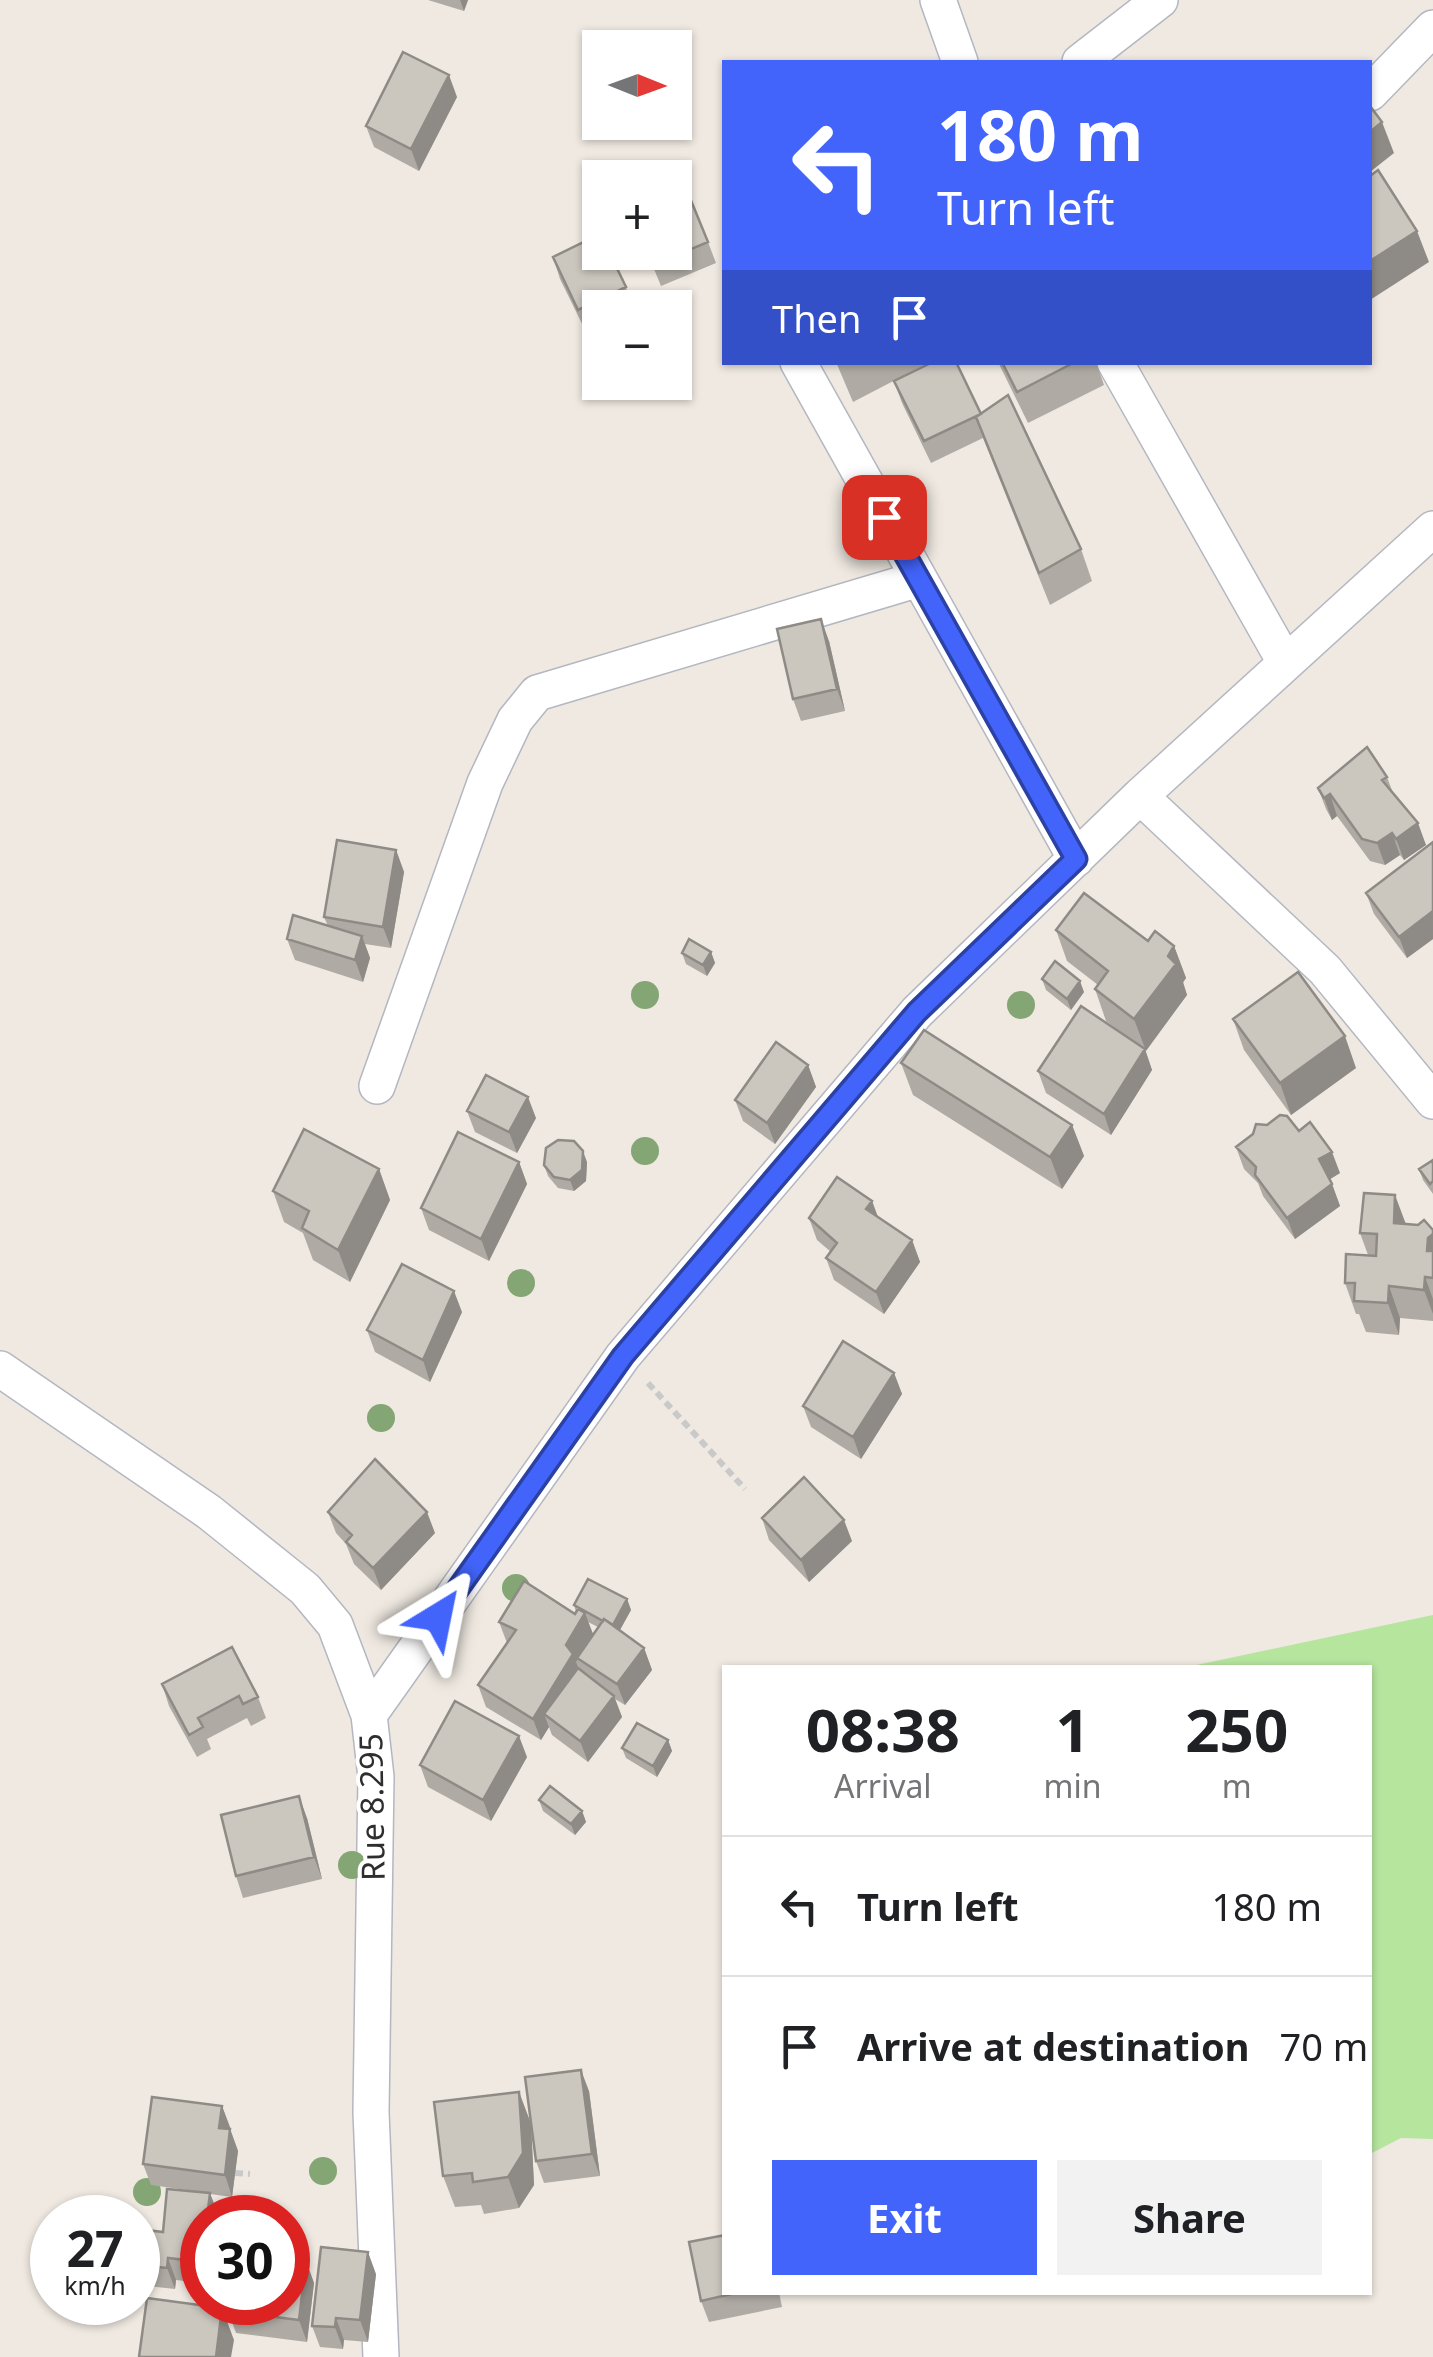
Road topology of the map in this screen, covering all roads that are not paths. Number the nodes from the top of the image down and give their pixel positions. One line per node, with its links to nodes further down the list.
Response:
1 (938, 0): 4 (street)
2 (1160, 0): 5 (street)
3 (1433, 28): 6 (street)
4 (959, 60)
5 (1083, 60)
6 (1372, 91)
7 (800, 365): 10 (street)
8 (1117, 365): 11 (street)
9 (1433, 529): 11 (street)
10 (919, 579): 13 (street); 14 (street)
11 (1285, 662): 12 (street)
12 (1140, 796): 13 (street); 15 (street)
13 (1076, 859): 17 (street)
14 (377, 1086)
15 (1433, 1101)
16 (0, 1369): 17 (street, Rue 8.295)
17 (368, 1714): 18 (street, Rue 8.295)
18 (382, 2357)

